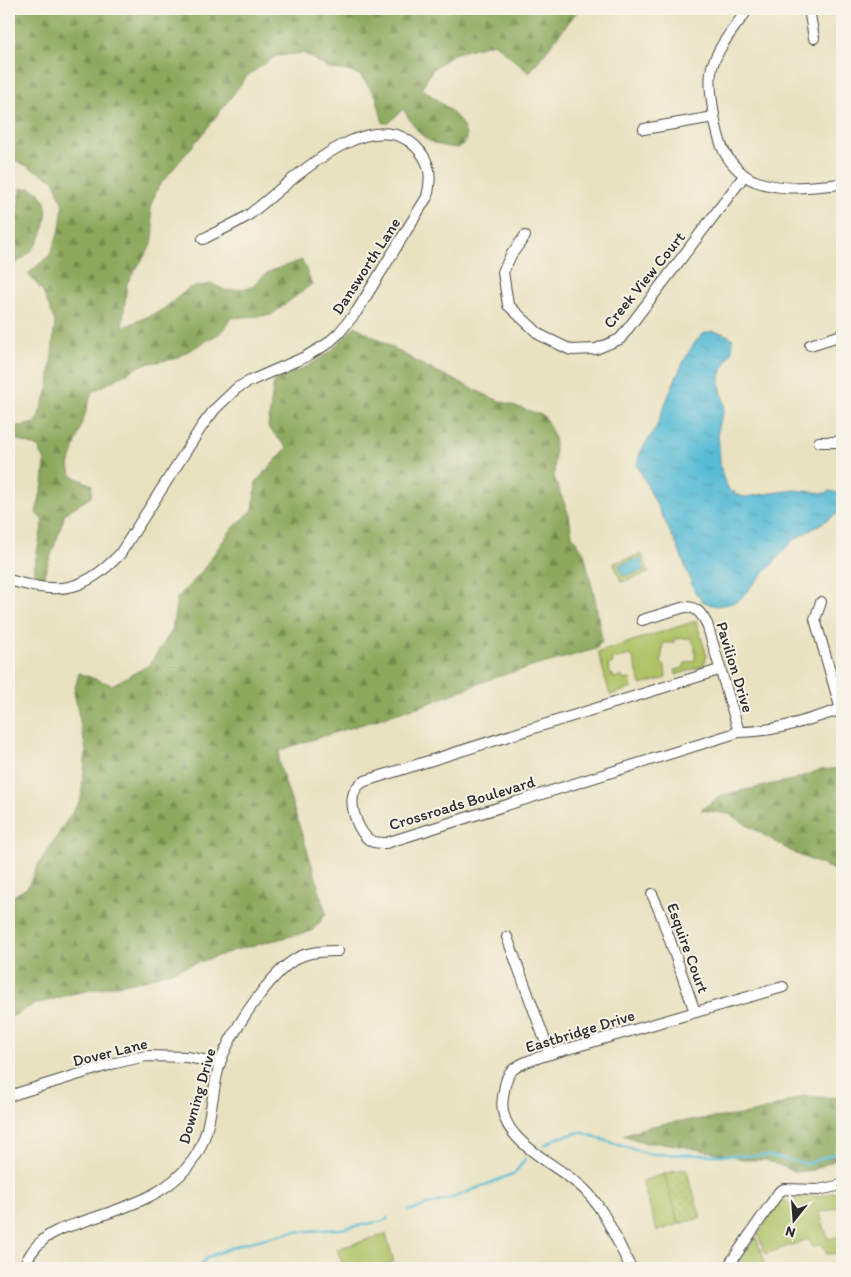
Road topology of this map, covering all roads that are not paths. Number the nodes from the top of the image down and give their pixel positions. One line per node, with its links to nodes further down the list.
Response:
1 (748, 9): 4 (street)
2 (809, 9): 3 (street)
3 (814, 38)
4 (714, 117): 5 (street); 6 (street)
5 (644, 129)
6 (744, 176): 7 (street); 8 (street, Creek View Court)
7 (842, 184)
8 (525, 236)
9 (203, 239): 14 (street, Dansworth Lane)
10 (842, 335): 11 (street)
11 (810, 345)
12 (819, 442): 13 (street)
13 (842, 442)
14 (9, 580)
15 (821, 602): 18 (street)
16 (642, 620): 17 (street, Pavilion Drive)
17 (719, 670): 19 (street, Pavilion Drive); 19 (street, Crossroads Boulevard)
18 (842, 709): 19 (street, Crossroads Boulevard)
19 (739, 732)
20 (652, 894): 24 (street, Esquire Court)
21 (508, 937): 25 (street)
22 (338, 951): 26 (street, Downing Drive)
23 (783, 987): 24 (street, Eastbridge Drive)
24 (695, 1012): 25 (street, Eastbridge Drive)
25 (550, 1054): 30 (street, Eastbridge Drive)
26 (220, 1063): 27 (street, Dover Lane); 29 (street, Downing Drive)
27 (9, 1096)
28 (842, 1185): 31 (street)
29 (22, 1268)
30 (632, 1268)
31 (728, 1268)

